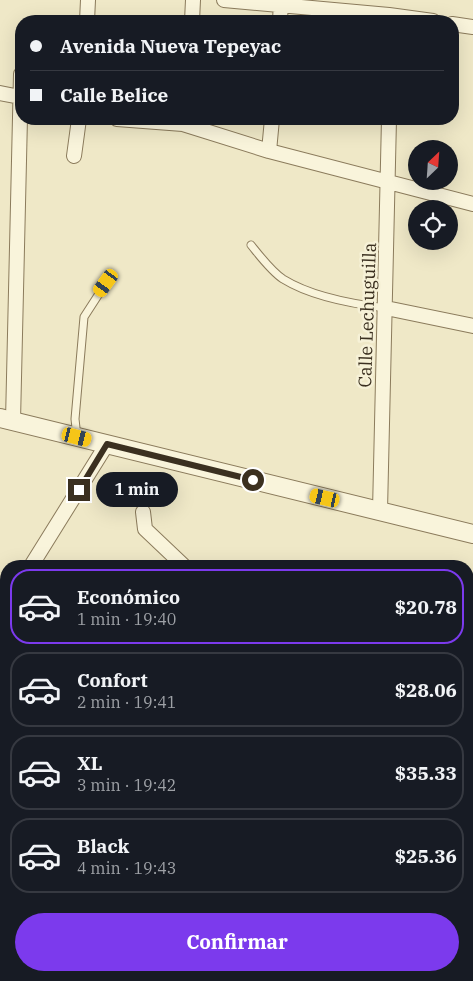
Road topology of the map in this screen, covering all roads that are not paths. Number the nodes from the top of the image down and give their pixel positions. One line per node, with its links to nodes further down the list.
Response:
1 (88, 0): 6 (street)
2 (193, 0): 7 (street)
3 (224, 0): 5 (street)
4 (390, 0): 10 (street)
5 (281, 2): 8 (street); 9 (street)
6 (87, 15)
7 (192, 15)
8 (280, 15)
9 (369, 15)
10 (389, 15)
11 (459, 25): 12 (street)
12 (473, 27)
13 (0, 93): 14 (street)
14 (15, 96)
15 (19, 125): 28 (street)
16 (78, 125): 21 (street)
17 (193, 125): 20 (street)
18 (271, 125): 20 (street)
19 (389, 125): 22 (street, Calle Lechuguilla)
20 (269, 151): 22 (street)
21 (74, 156)
22 (389, 182): 23 (street); 26 (street, Calle Lechuguilla)
23 (473, 204)
24 (251, 245): 26 (lane)
25 (106, 283): 29 (lane)
26 (386, 308): 27 (street); 31 (street, Calle Lechuguilla)
27 (473, 326)
28 (6, 420): 29 (street)
29 (77, 437): 30 (street)
30 (107, 444): 31 (street); 34 (street)
31 (380, 511): 33 (street)
32 (143, 512): 35 (street)
33 (473, 534)
34 (36, 560)
35 (178, 560)

